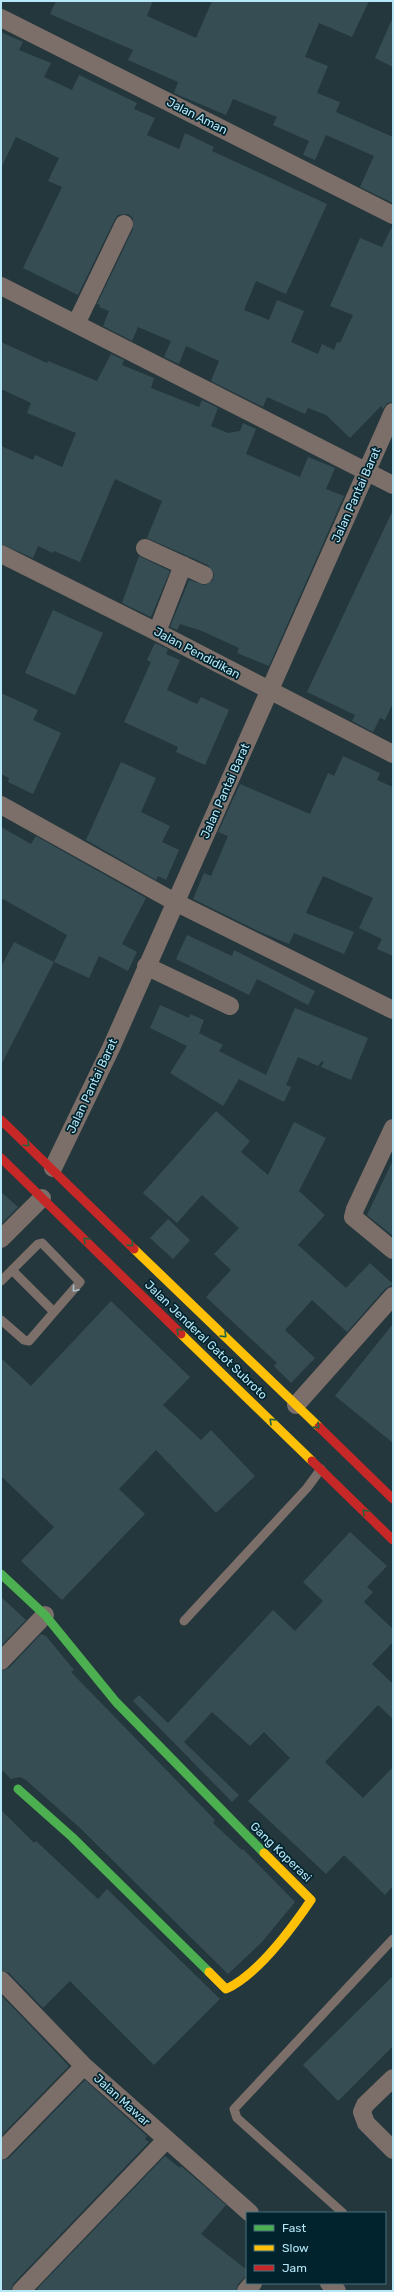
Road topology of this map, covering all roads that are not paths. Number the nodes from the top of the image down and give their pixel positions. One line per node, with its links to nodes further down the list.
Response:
1 (1, 18): 2 (street, Jalan Aman)
2 (393, 215)
3 (124, 224): 5 (street)
4 (1, 286): 5 (street)
5 (76, 324): 7 (street)
6 (393, 412): 7 (street, Jalan Pantai Barat)
7 (366, 471): 8 (street); 14 (street, Jalan Pantai Barat)
8 (393, 485)
9 (145, 548): 11 (street)
10 (1, 554): 13 (street, Jalan Pendidikan)
11 (184, 565): 12 (street); 13 (street)
12 (204, 576)
13 (157, 632): 14 (street, Jalan Pendidikan)
14 (270, 692): 15 (street, Jalan Pendidikan); 17 (street, Jalan Pantai Barat)
15 (393, 754)
16 (1, 805): 17 (street)
17 (175, 902): 18 (street, Jalan Pantai Barat); 20 (street)
18 (146, 966): 19 (street); 24 (street, Jalan Pantai Barat)
19 (230, 1006)
20 (393, 1010)
21 (1, 1120): 24 (main road, Jalan Jenderal Gatot Subroto, one-way to 24)
22 (393, 1128): 27 (street)
23 (1, 1158): 25 (main road, Jalan Jenderal Gatot Subroto)
24 (53, 1168): 33 (main road, Jalan Jenderal Gatot Subroto, one-way to 33)
25 (42, 1198): 26 (street); 34 (main road, Jalan Jenderal Gatot Subroto, one-way to 25)
26 (1, 1239)
27 (393, 1250)
28 (12, 1270): 29 (lane); 31 (lane); 31 (lane, one-way to 31)
29 (1, 1281)
30 (393, 1296): 33 (street)
31 (54, 1312): 32 (lane)
32 (1, 1320)
33 (296, 1406): 35 (main road, Jalan Jenderal Gatot Subroto, one-way to 35)
34 (321, 1469): 36 (main road, Jalan Jenderal Gatot Subroto, one-way to 34); 39 (lane)
35 (393, 1499)
36 (393, 1540)
37 (1, 1574): 38 (main road, Gang Koperasi)
38 (45, 1615): 40 (street); 41 (main road, Gang Koperasi)
39 (184, 1621)
40 (1, 1661)
41 (18, 1789)
42 (393, 1939): 50 (lane)
43 (1, 1980): 44 (street, Jalan Mawar)
44 (84, 2066): 46 (street, Jalan Mawar); 48 (street)
45 (393, 2078): 47 (street)
46 (166, 2140): 49 (street, Jalan Mawar); 52 (street)
47 (393, 2150)
48 (1, 2151)
49 (249, 2212)
50 (342, 2212)
51 (329, 2284): 53 (street)
52 (21, 2291)
53 (337, 2291)

